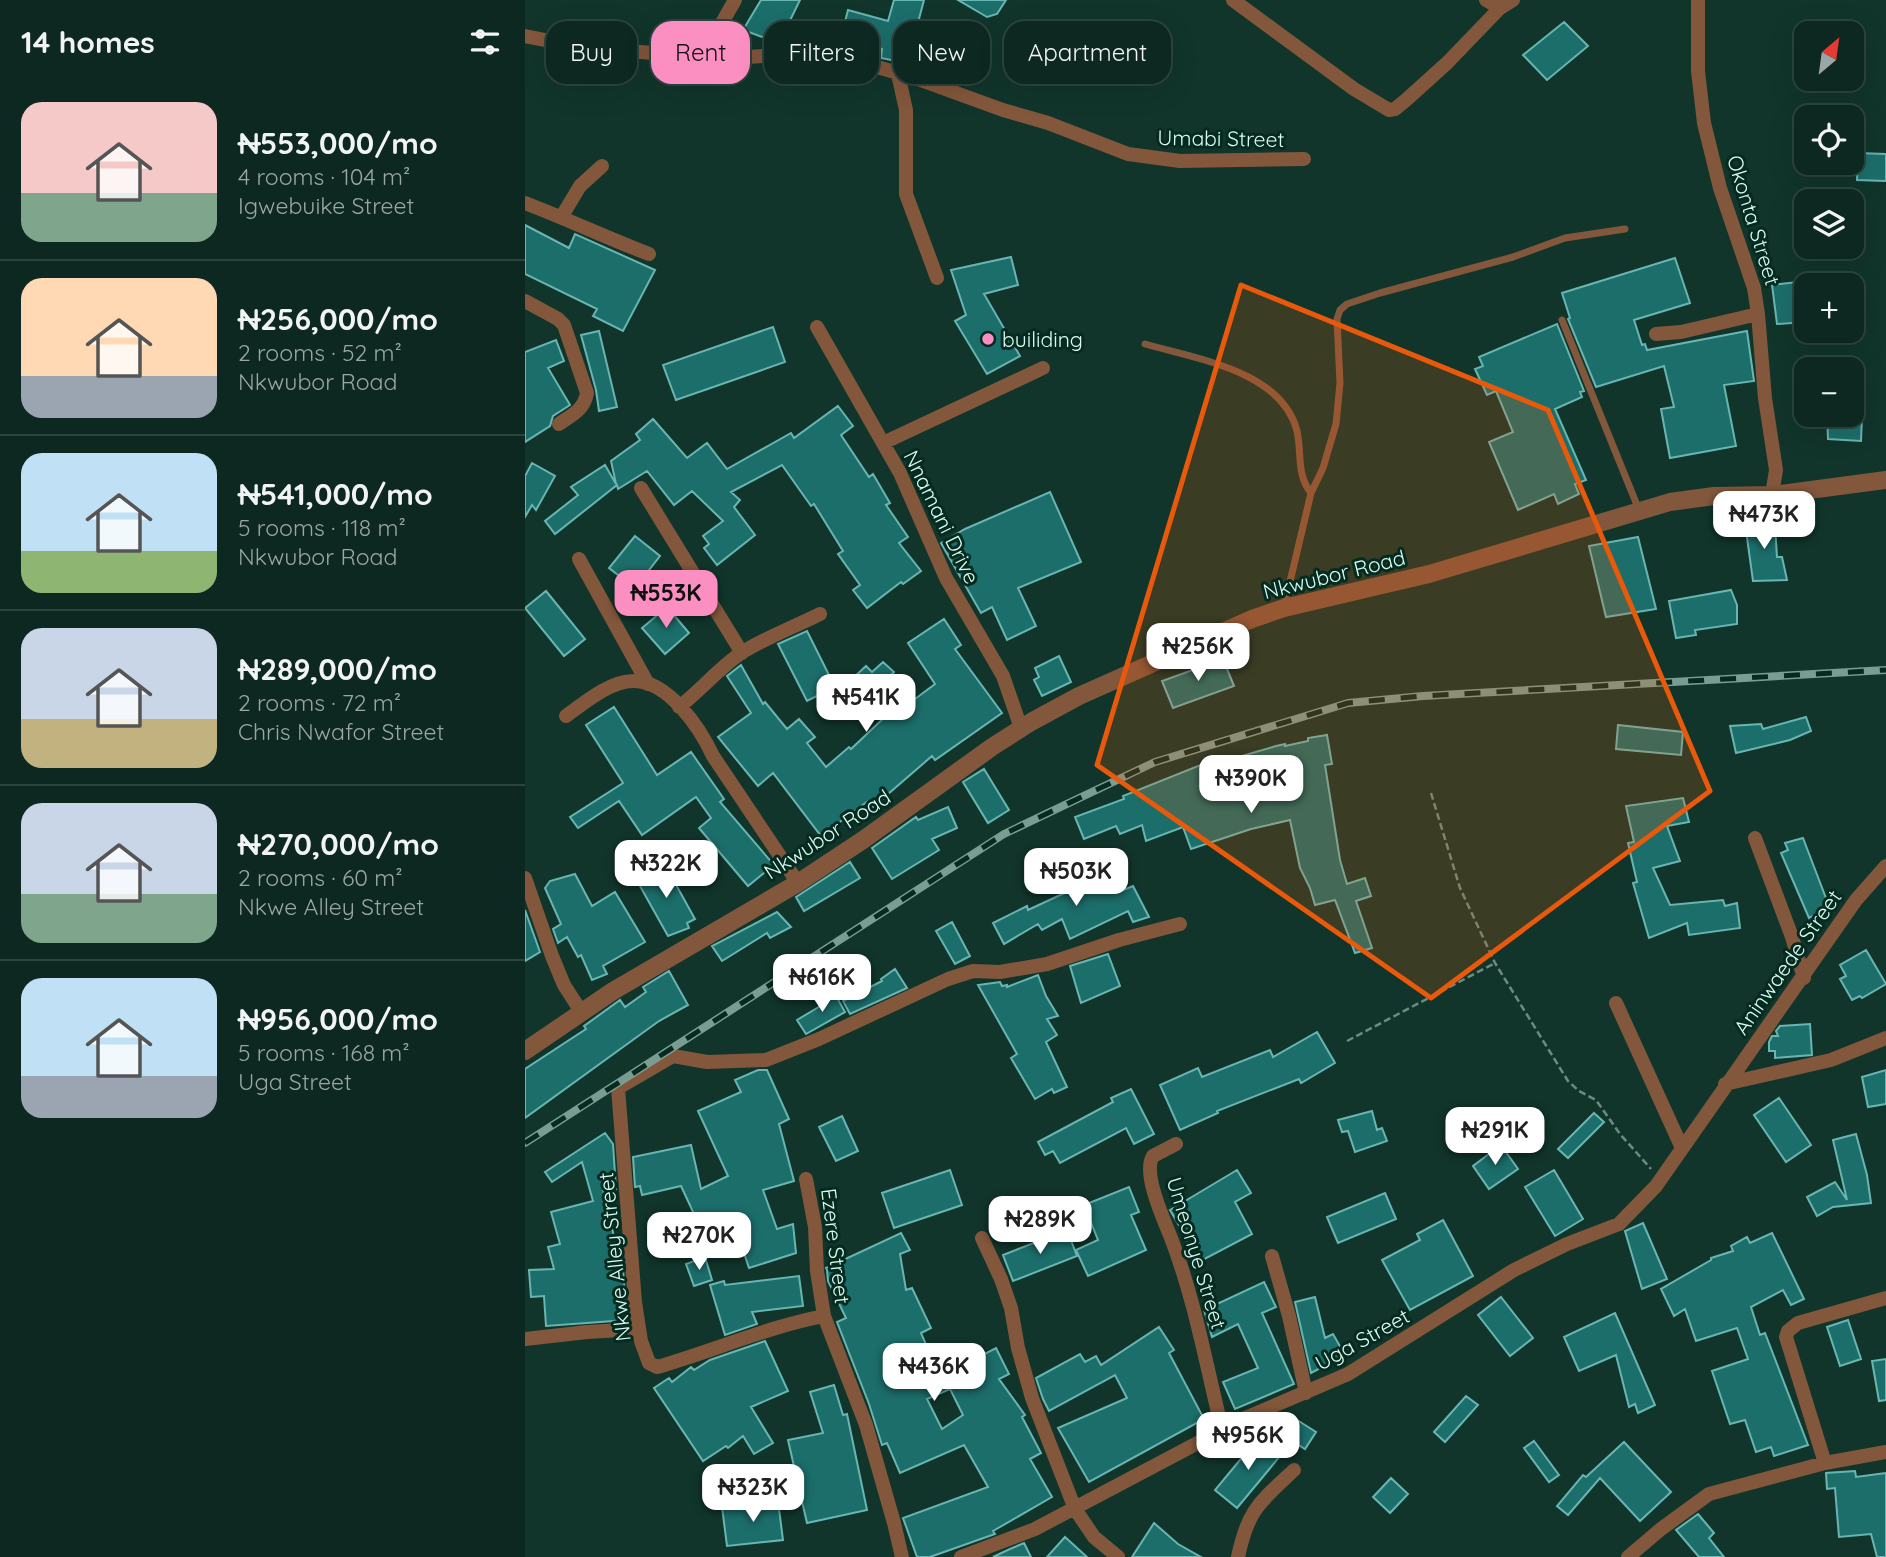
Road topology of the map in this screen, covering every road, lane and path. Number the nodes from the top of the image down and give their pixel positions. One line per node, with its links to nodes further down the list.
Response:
1 (735, 0): 6 (street)
2 (1233, 0): 5 (street)
3 (1486, 0): 5 (street)
4 (1698, 0): 21 (street, Okonta Street)
5 (1506, 4)
6 (724, 21)
7 (525, 36): 8 (street, Umabi Street)
8 (651, 52)
9 (750, 57): 10 (street, Umabi Street)
10 (893, 72)
11 (900, 84): 19 (street)
12 (929, 84): 13 (street, Umabi Street)
13 (1304, 159)
14 (602, 166): 16 (street)
15 (525, 203): 16 (street)
16 (562, 216): 18 (street)
17 (1625, 229): 31 (lane)
18 (649, 254)
19 (937, 278)
20 (525, 301): 27 (street)
21 (1758, 314): 24 (street); 32 (street, Okonta Street)
22 (1562, 320): 33 (lane)
23 (817, 327): 28 (street, Nnamani Drive)
24 (1656, 334)
25 (1145, 344): 31 (lane)
26 (1042, 368): 28 (street)
27 (559, 424)
28 (883, 443): 41 (street, Nnamani Drive)
29 (1886, 480): 32 (street, Nkwubor Road)
30 (641, 488): 37 (street)
31 (1311, 493): 35 (lane)
32 (1772, 495): 33 (street, Nkwubor Road)
33 (1639, 511): 35 (street, Nkwubor Road)
34 (579, 559): 38 (street)
35 (1284, 608): 41 (street, Nkwubor Road)
36 (820, 614): 37 (street)
37 (742, 653): 39 (street)
38 (648, 684): 39 (street); 40 (street)
39 (679, 707): 46 (street)
40 (566, 716)
41 (1021, 728): 46 (street, Nkwubor Road)
42 (1431, 793): 48 (path)
43 (1755, 838): 49 (street)
44 (1886, 866): 49 (street, Aninwaede Street)
45 (525, 878): 51 (street)
46 (798, 883): 51 (street, Nkwubor Road)
47 (1181, 924): 64 (street, Nkwe Alley Street)
48 (1495, 963): 53 (path); 59 (path)
49 (1804, 978): 55 (street, Aninwaede Street)
50 (1616, 1003): 57 (street)
51 (582, 1013): 54 (street, Nkwubor Road)
52 (1886, 1038): 55 (street)
53 (1347, 1041)
54 (525, 1051)
55 (1725, 1084): 57 (street, Uga Street)
56 (1176, 1144): 67 (street, Umeonye Street)
57 (1682, 1147): 59 (street, Uga Street)
58 (806, 1179): 63 (street, Ezere Street)
59 (1661, 1179): 66 (street, Uga Street)
60 (982, 1238): 71 (street)
61 (1272, 1256): 66 (street)
62 (1886, 1298): 69 (street)
63 (824, 1316): 64 (street, Nkwe Alley Street); 72 (street, Ezere Street)
64 (639, 1329): 65 (street)
65 (525, 1339)
66 (1306, 1393): 67 (street, Uga Street)
67 (1222, 1429): 71 (street, Uga Street)
68 (1886, 1452): 69 (street)
69 (1825, 1463): 76 (street)
70 (1294, 1470): 75 (street)
71 (1075, 1509): 73 (street, Uga Street); 74 (street)
72 (902, 1557)
73 (961, 1557)
74 (1118, 1557)
75 (1238, 1557)
76 (1628, 1557)

